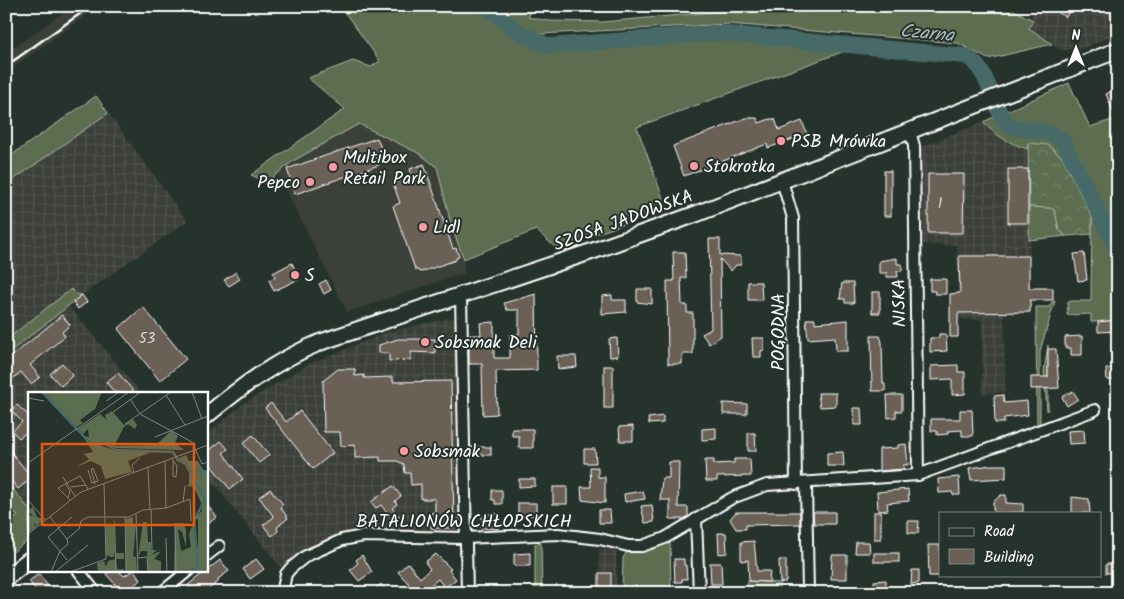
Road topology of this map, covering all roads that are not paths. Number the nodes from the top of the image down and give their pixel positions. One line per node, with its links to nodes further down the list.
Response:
1 (1118, 50): 2 (main road, SZOSA JADOWSKA)
2 (910, 131): 3 (main road, SZOSA JADOWSKA); 7 (street, NISKA)
3 (782, 181): 4 (main road, SZOSA JADOWSKA); 8 (street, POGODNA)
4 (460, 296): 6 (main road, SZOSA JADOWSKA); 10 (street)
5 (1095, 410): 7 (street, BATALIONÓW CHŁOPSKICH)
6 (208, 414)
7 (918, 475): 8 (street, BATALIONÓW CHŁOPSKICH)
8 (801, 484): 9 (street, BATALIONÓW CHŁOPSKICH); 22 (street, POGODNA)
9 (696, 519): 10 (street, BATALIONÓW CHŁOPSKICH); 21 (street)
10 (465, 538): 19 (street, BATALIONÓW CHŁOPSKICH); 20 (street)
11 (219, 546): 12 (street)
12 (208, 554)
13 (28, 561): 16 (main road)
14 (80, 572): 17 (street)
15 (187, 572): 18 (street)
16 (6, 578)
17 (96, 593)
18 (161, 593)
19 (282, 593)
20 (467, 593)
21 (699, 593)
22 (808, 593)

